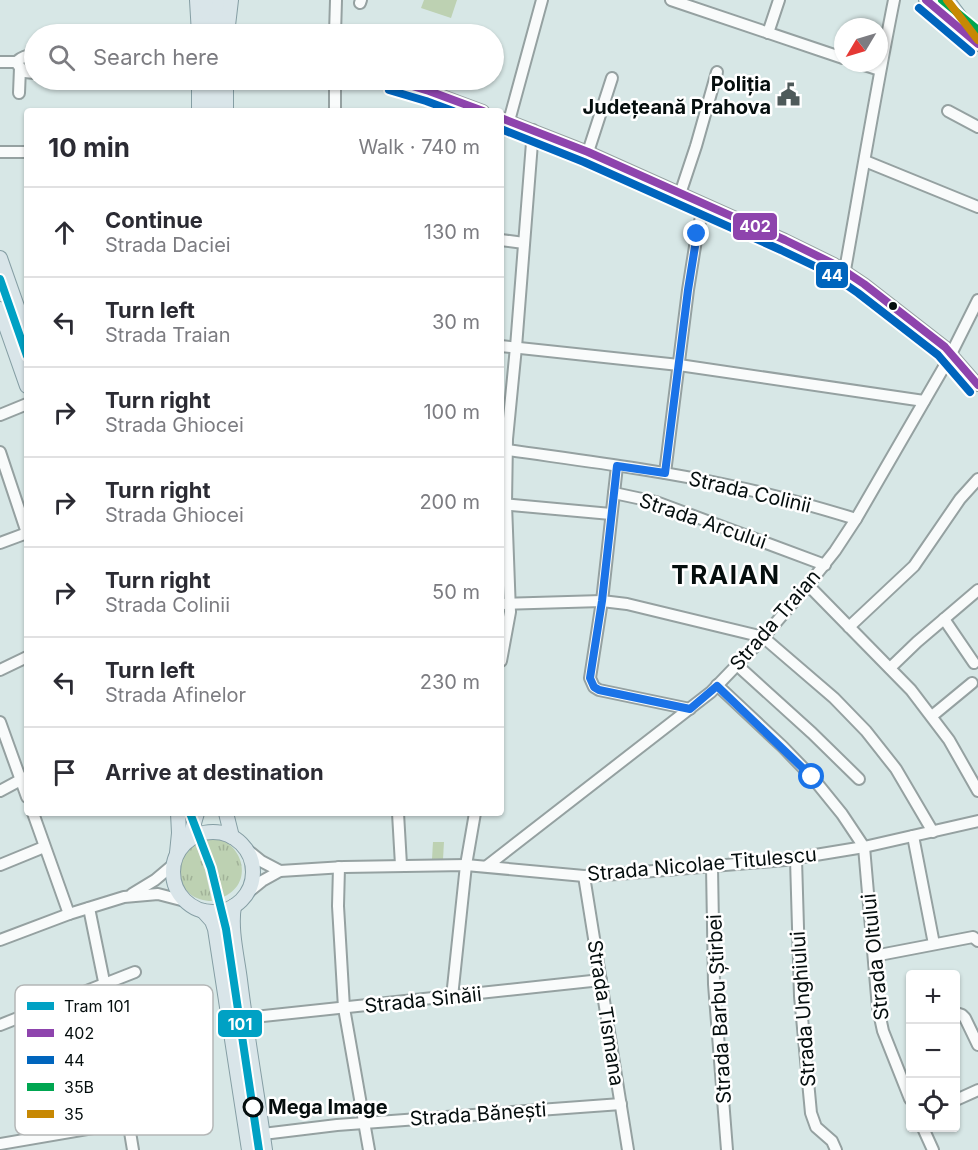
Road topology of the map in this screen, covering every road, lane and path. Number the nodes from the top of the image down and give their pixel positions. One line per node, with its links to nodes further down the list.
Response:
1 (197, 0): 12 (main road)
2 (206, 0): 13 (main road)
3 (220, 0): 14 (main road)
4 (231, 0): 15 (main road)
5 (336, 0): 16 (street)
6 (542, 0): 40 (street)
7 (671, 0): 18 (street)
8 (779, 0): 18 (street)
9 (894, 0): 17 (street)
10 (926, 0): 19 (main road)
11 (947, 0): 19 (main road)
12 (198, 24)
13 (210, 24)
14 (214, 24)
15 (228, 24)
16 (335, 24)
17 (888, 30)
18 (768, 33): 20 (street)
19 (978, 42)
20 (834, 55)
21 (24, 56): 23 (street)
22 (0, 62): 23 (street)
23 (18, 65): 24 (street); 33 (street)
24 (24, 71)
25 (717, 72): 47 (street)
26 (880, 72): 46 (street)
27 (612, 78): 45 (street)
28 (199, 90): 34 (main road)
29 (212, 90): 35 (main road)
30 (226, 90): 36 (main road)
31 (335, 90): 37 (street)
32 (426, 90): 38 (street)
33 (19, 93)
34 (199, 108)
35 (212, 108)
36 (226, 108)
37 (335, 108)
38 (475, 108)
39 (948, 111): 41 (street)
40 (505, 119): 42 (street)
41 (978, 127)
42 (533, 130): 45 (street); 51 (street)
43 (0, 152): 44 (street)
44 (24, 152)
45 (588, 152): 47 (street)
46 (865, 161): 49 (street); 53 (street)
47 (680, 194): 48 (street)
48 (704, 205): 53 (street); 60 (street)
49 (978, 207)
50 (504, 240): 51 (street)
51 (524, 243): 58 (street)
52 (0, 258): 56 (main road)
53 (845, 270): 59 (street)
54 (978, 300): 59 (street, Strada Traian)
55 (0, 309): 61 (main road)
56 (23, 310)
57 (504, 346): 58 (street)
58 (516, 347): 60 (street); 66 (street)
59 (951, 353): 62 (street); 63 (street, Strada Traian)
60 (679, 365): 63 (street); 70 (street)
61 (24, 377)
62 (978, 385)
63 (924, 401): 76 (street, Strada Traian)
64 (24, 405): 65 (street)
65 (0, 415)
66 (504, 442)
67 (504, 450): 69 (street, Strada Colinii)
68 (0, 452): 71 (street)
69 (617, 466): 70 (street, Strada Colinii); 73 (street)
70 (665, 473): 76 (street, Strada Colinii)
71 (4, 475): 77 (street)
72 (978, 479): 87 (street)
73 (615, 493): 75 (street); 81 (street, Strada Arcului)
74 (504, 504): 75 (street, Strada Arcului)
75 (611, 514): 84 (street)
76 (856, 519): 81 (street, Strada Traian)
77 (24, 525)
78 (24, 534): 80 (street)
79 (504, 537): 85 (street)
80 (0, 543)
81 (825, 565): 82 (street, Strada Traian)
82 (808, 585): 87 (street); 88 (street, Strada Traian)
83 (978, 590): 86 (street)
84 (602, 601): 85 (street); 88 (street); 97 (street)
85 (506, 603): 89 (street)
86 (944, 619): 91 (street); 93 (street)
87 (849, 627): 93 (street)
88 (763, 637): 92 (street, Strada Traian); 115 (street)
89 (504, 643)
90 (24, 658): 94 (street)
91 (974, 663)
92 (737, 665): 96 (street, Strada Traian); 102 (street)
93 (890, 668): 98 (street)
94 (0, 670)
95 (972, 683): 98 (street)
96 (717, 686): 97 (street, Strada Traian); 119 (street)
97 (690, 709): 126 (street, Strada Traian)
98 (932, 716): 104 (street)
99 (0, 722): 100 (street)
100 (2, 734): 101 (street)
101 (24, 778): 103 (street)
102 (859, 779)
103 (0, 791)
104 (978, 791)
105 (34, 816): 118 (street)
106 (178, 816): 121 (main road)
107 (188, 816): 121 (main road)
108 (198, 816): 121 (main road)
109 (203, 816): 116 (main road)
110 (219, 816): 116 (main road)
111 (226, 816): 116 (main road)
112 (398, 816): 124 (street)
113 (474, 816): 125 (street)
114 (978, 822): 115 (street, Strada Nicolae Titulescu)
115 (933, 832): 117 (street, Strada Nicolae Titulescu)
116 (225, 835): 120 (main road); 121 (main road)
117 (913, 836): 119 (street, Strada Nicolae Titulescu); 140 (street)
118 (44, 847): 123 (street); 137 (street)
119 (864, 847): 122 (street, Strada Nicolae Titulescu); 141 (street, Strada Oltului)
120 (245, 848): 129 (street); 131 (main road)
121 (180, 852): 132 (street); 133 (main road)
122 (796, 859): 128 (street, Strada Nicolae Titulescu); 168 (street, Strada Unghiului)
123 (0, 865)
124 (401, 865): 125 (street, Strada Nicolae Titulescu); 127 (street, Strada Nicolae Titulescu)
125 (466, 865): 126 (street, Strada Nicolae Titulescu); 145 (street)
126 (487, 866): 130 (street, Strada Nicolae Titulescu)
127 (339, 867): 129 (street, Strada Nicolae Titulescu); 146 (street)
128 (712, 867): 130 (street, Strada Nicolae Titulescu); 167 (street, Strada Barbu Știrbei)
129 (280, 871): 131 (street, Strada Nicolae Titulescu)
130 (584, 876): 143 (street, Strada Tismana)
131 (246, 894): 134 (main road)
132 (124, 897): 133 (street); 135 (street)
133 (186, 901): 136 (main road)
134 (234, 906): 136 (main road); 148 (main road)
135 (89, 908): 137 (street); 144 (street)
136 (203, 910): 163 (main road)
137 (69, 914): 138 (street)
138 (0, 940)
139 (977, 940): 140 (street)
140 (934, 944): 141 (street)
141 (874, 956): 152 (street, Strada Oltului)
142 (135, 972): 144 (street)
143 (601, 980): 145 (street, Strada Sinăii); 155 (street, Strada Tismana)
144 (104, 984)
145 (452, 997): 146 (street, Strada Sinăii)
146 (344, 1008): 148 (street, Strada Sinăii); 156 (street)
147 (960, 1016): 151 (street)
148 (245, 1018): 158 (main road)
149 (15, 1019): 150 (street)
150 (0, 1025)
151 (978, 1045)
152 (906, 1089)
153 (978, 1090): 154 (street)
154 (960, 1098)
155 (621, 1104): 156 (street, Strada Bănești); 166 (street, Strada Tismana)
156 (364, 1123): 158 (street, Strada Bănești); 165 (street)
157 (925, 1132): 169 (street)
158 (263, 1134): 164 (main road)
159 (52, 1135): 161 (street)
160 (130, 1135): 162 (street)
161 (0, 1144)
162 (133, 1150)
163 (249, 1150)
164 (266, 1150)
165 (369, 1150)
166 (628, 1150)
167 (727, 1150)
168 (836, 1150)
169 (933, 1150)

